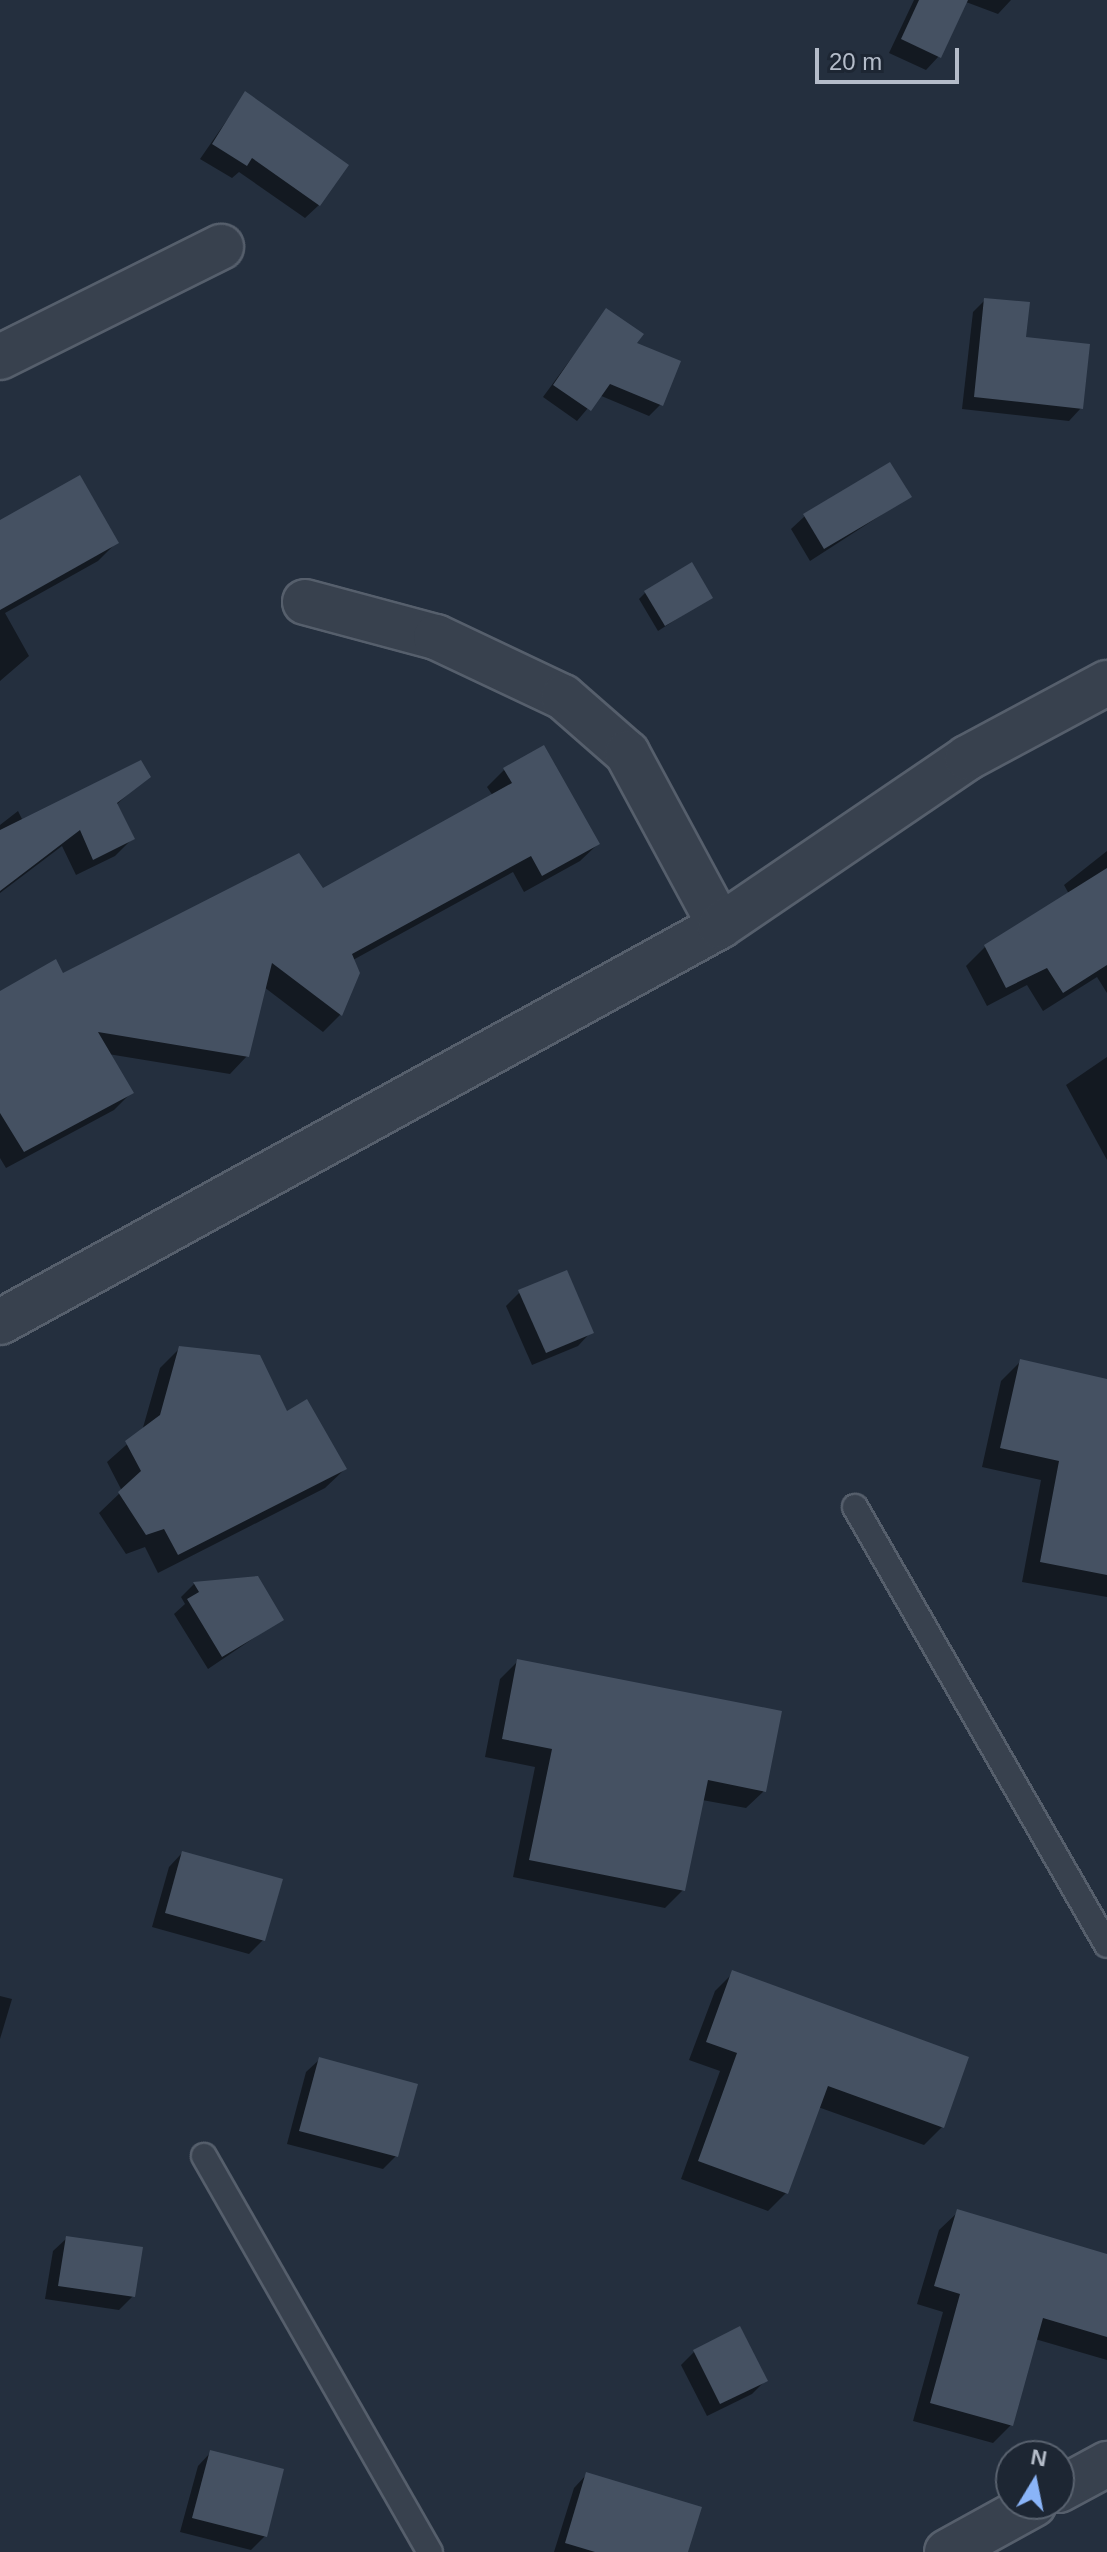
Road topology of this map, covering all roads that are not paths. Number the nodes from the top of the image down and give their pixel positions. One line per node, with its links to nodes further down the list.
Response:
1 (221, 247): 2 (street)
2 (0, 357)
3 (305, 602): 5 (street)
4 (1107, 683): 5 (street)
5 (720, 926): 6 (street)
6 (0, 1322)
7 (855, 1507): 8 (lane)
8 (1107, 1945)
9 (204, 2156): 13 (lane)
10 (1107, 2464): 11 (street)
11 (1075, 2481)
12 (1005, 2520): 14 (street)
13 (430, 2552)
14 (947, 2552)

